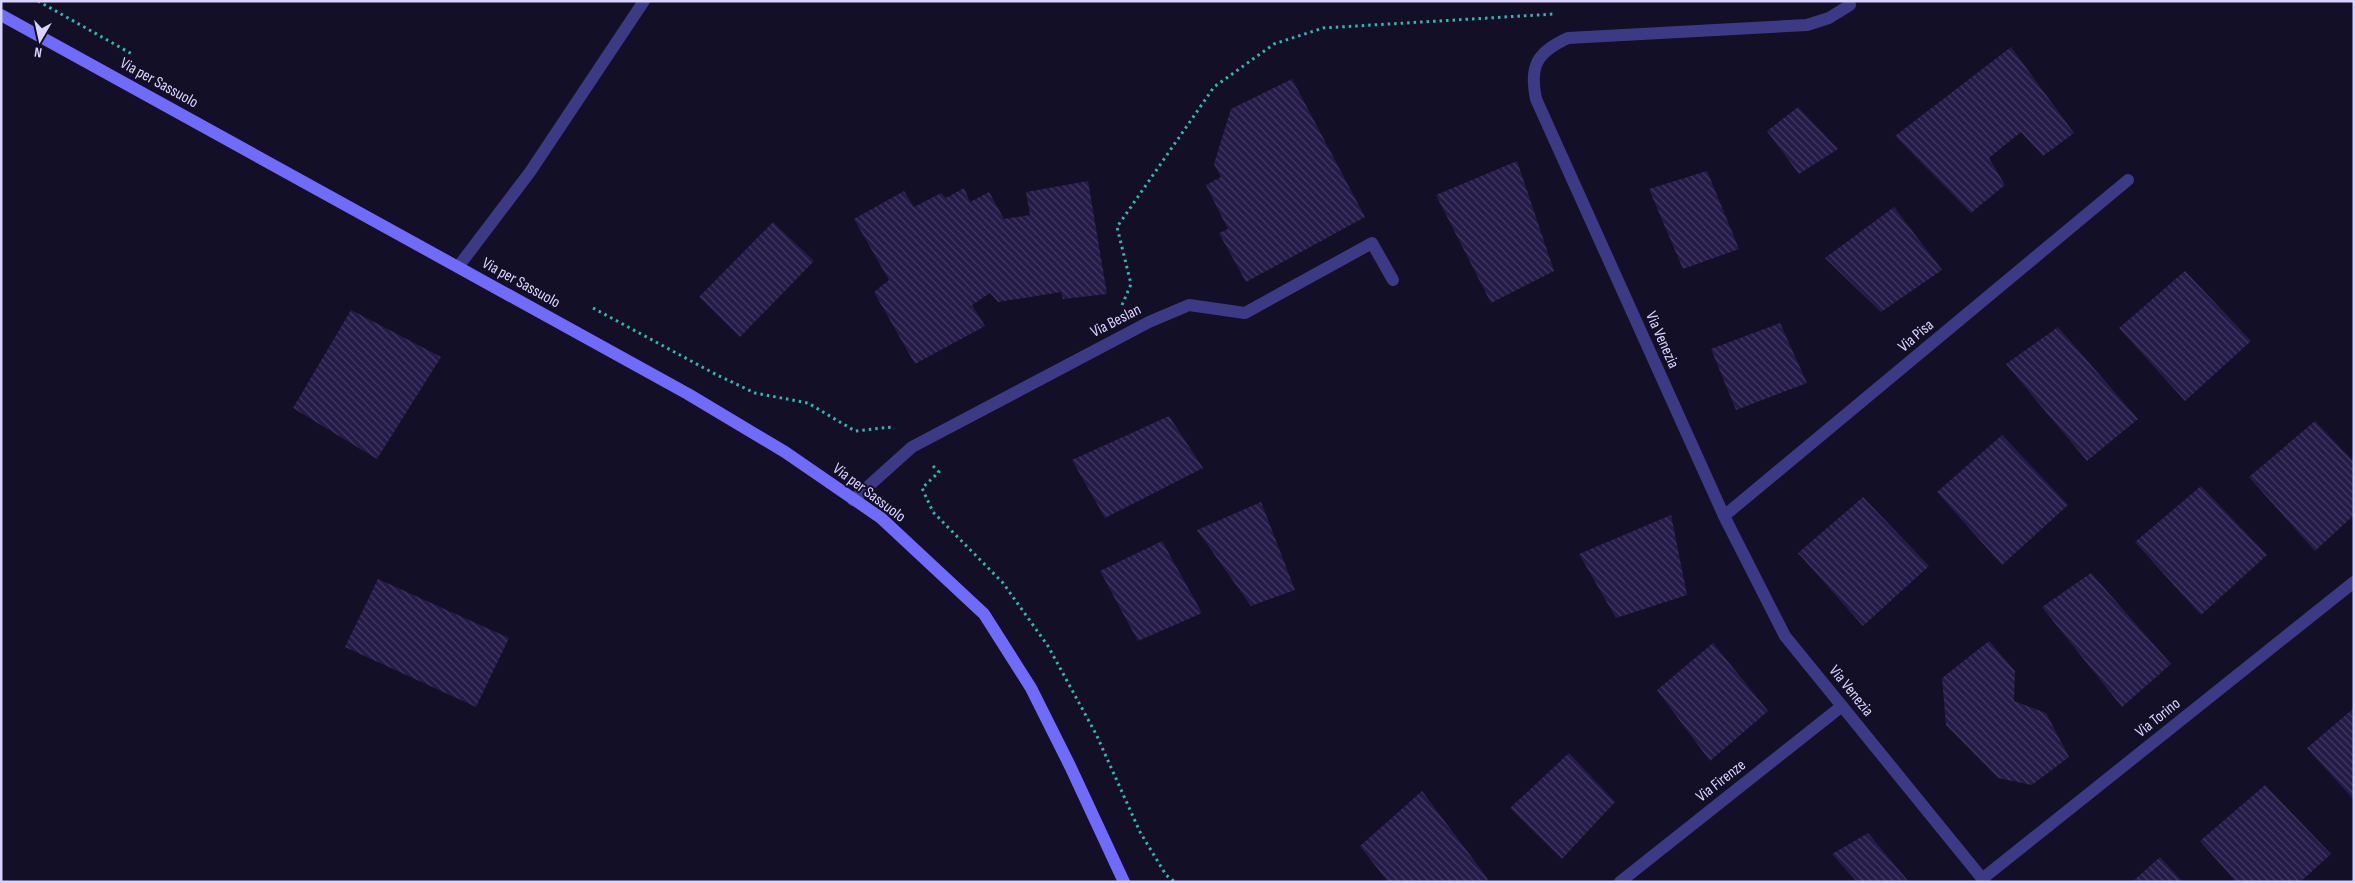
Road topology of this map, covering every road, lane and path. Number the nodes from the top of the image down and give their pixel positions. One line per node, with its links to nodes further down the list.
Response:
1 (644, 1): 6 (street, Via per Sassuolo)
2 (1850, 5): 12 (street, Via Venezia)
3 (1, 14): 6 (main road, Via per Sassuolo)
4 (1563, 14): 8 (path)
5 (2128, 180): 12 (street, Via Pisa)
6 (458, 268): 11 (main road, Via per Sassuolo)
7 (1393, 280): 11 (street, Via Beslan)
8 (1121, 308)
9 (900, 423): 10 (path)
10 (892, 427)
11 (853, 500): 16 (main road, Via per Sassuolo)
12 (1724, 516): 14 (street, Via Venezia)
13 (2354, 582): 15 (street, Via Torino)
14 (1842, 706): 15 (street, Via Venezia); 17 (street, Via Firenze)
15 (1983, 880)
16 (1124, 882)
17 (1620, 882)

